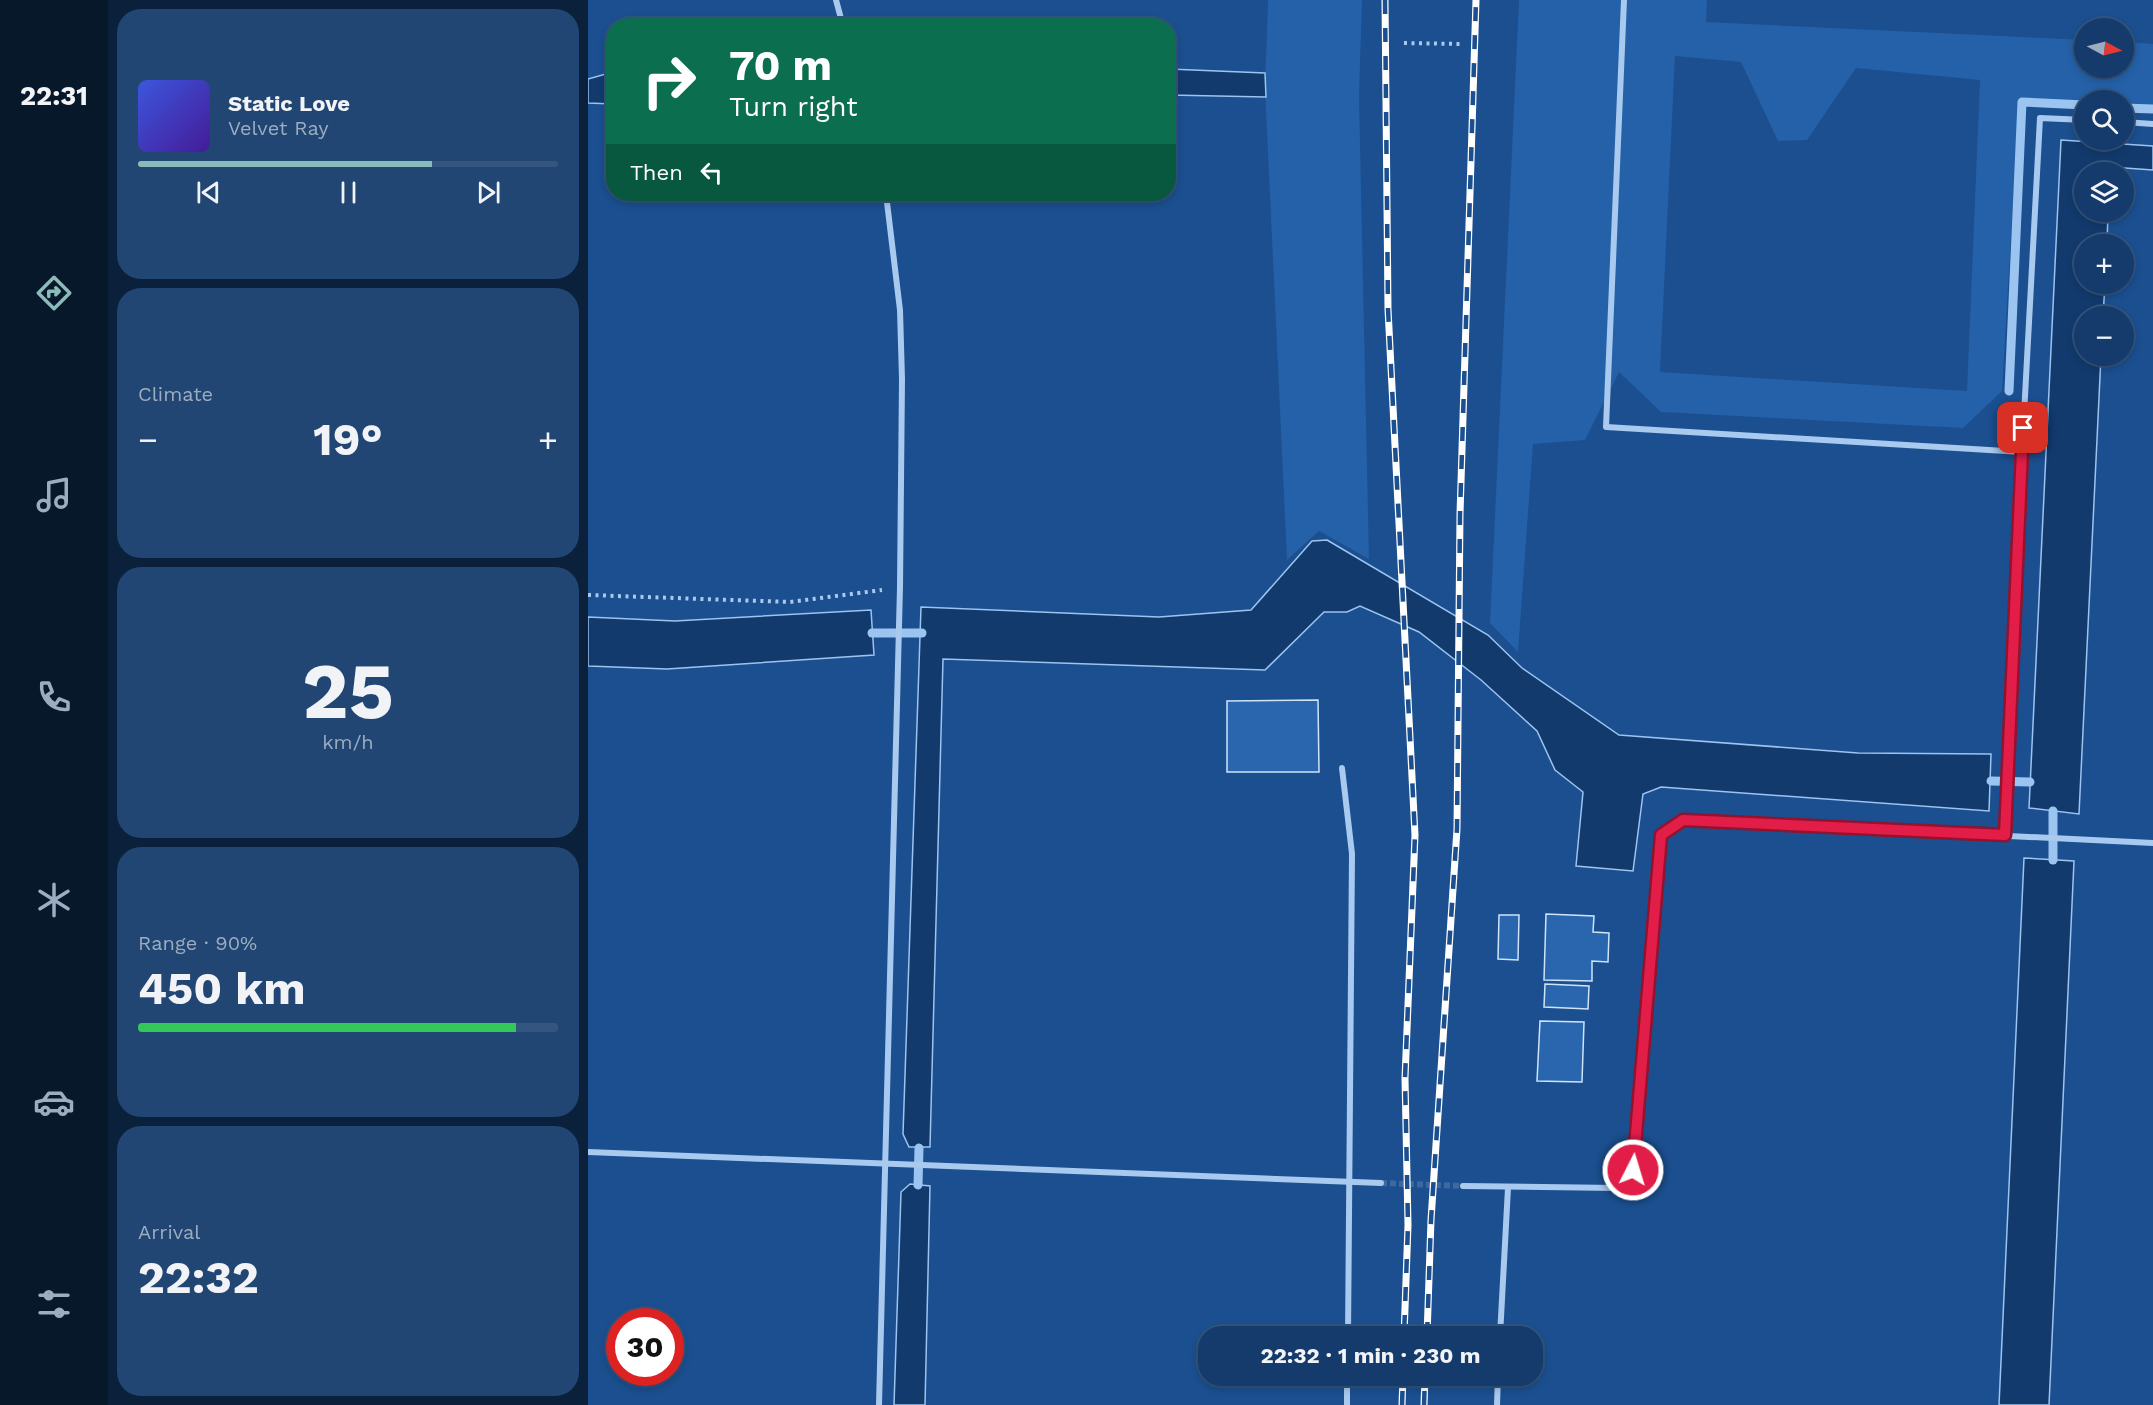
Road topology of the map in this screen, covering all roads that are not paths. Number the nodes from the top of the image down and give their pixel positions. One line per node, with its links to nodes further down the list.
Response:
1 (836, 0): 3 (street)
2 (1624, 0): 8 (street)
3 (841, 18)
4 (2074, 120): 8 (street)
5 (2134, 123): 6 (street)
6 (2153, 124)
7 (887, 201): 13 (street)
8 (2022, 452): 10 (street)
9 (1342, 768): 14 (street)
10 (2005, 835): 11 (street); 17 (street)
11 (2153, 843)
12 (588, 1152): 13 (street)
13 (886, 1165): 14 (street); 22 (street)
14 (1351, 1182): 15 (street); 18 (street)
15 (1382, 1183)
16 (1463, 1186): 17 (street)
17 (1508, 1188): 19 (street)
18 (1348, 1326)
19 (1501, 1326)
20 (1347, 1386): 23 (street)
21 (1498, 1386): 24 (street)
22 (879, 1405)
23 (1347, 1405)
24 (1497, 1405)

